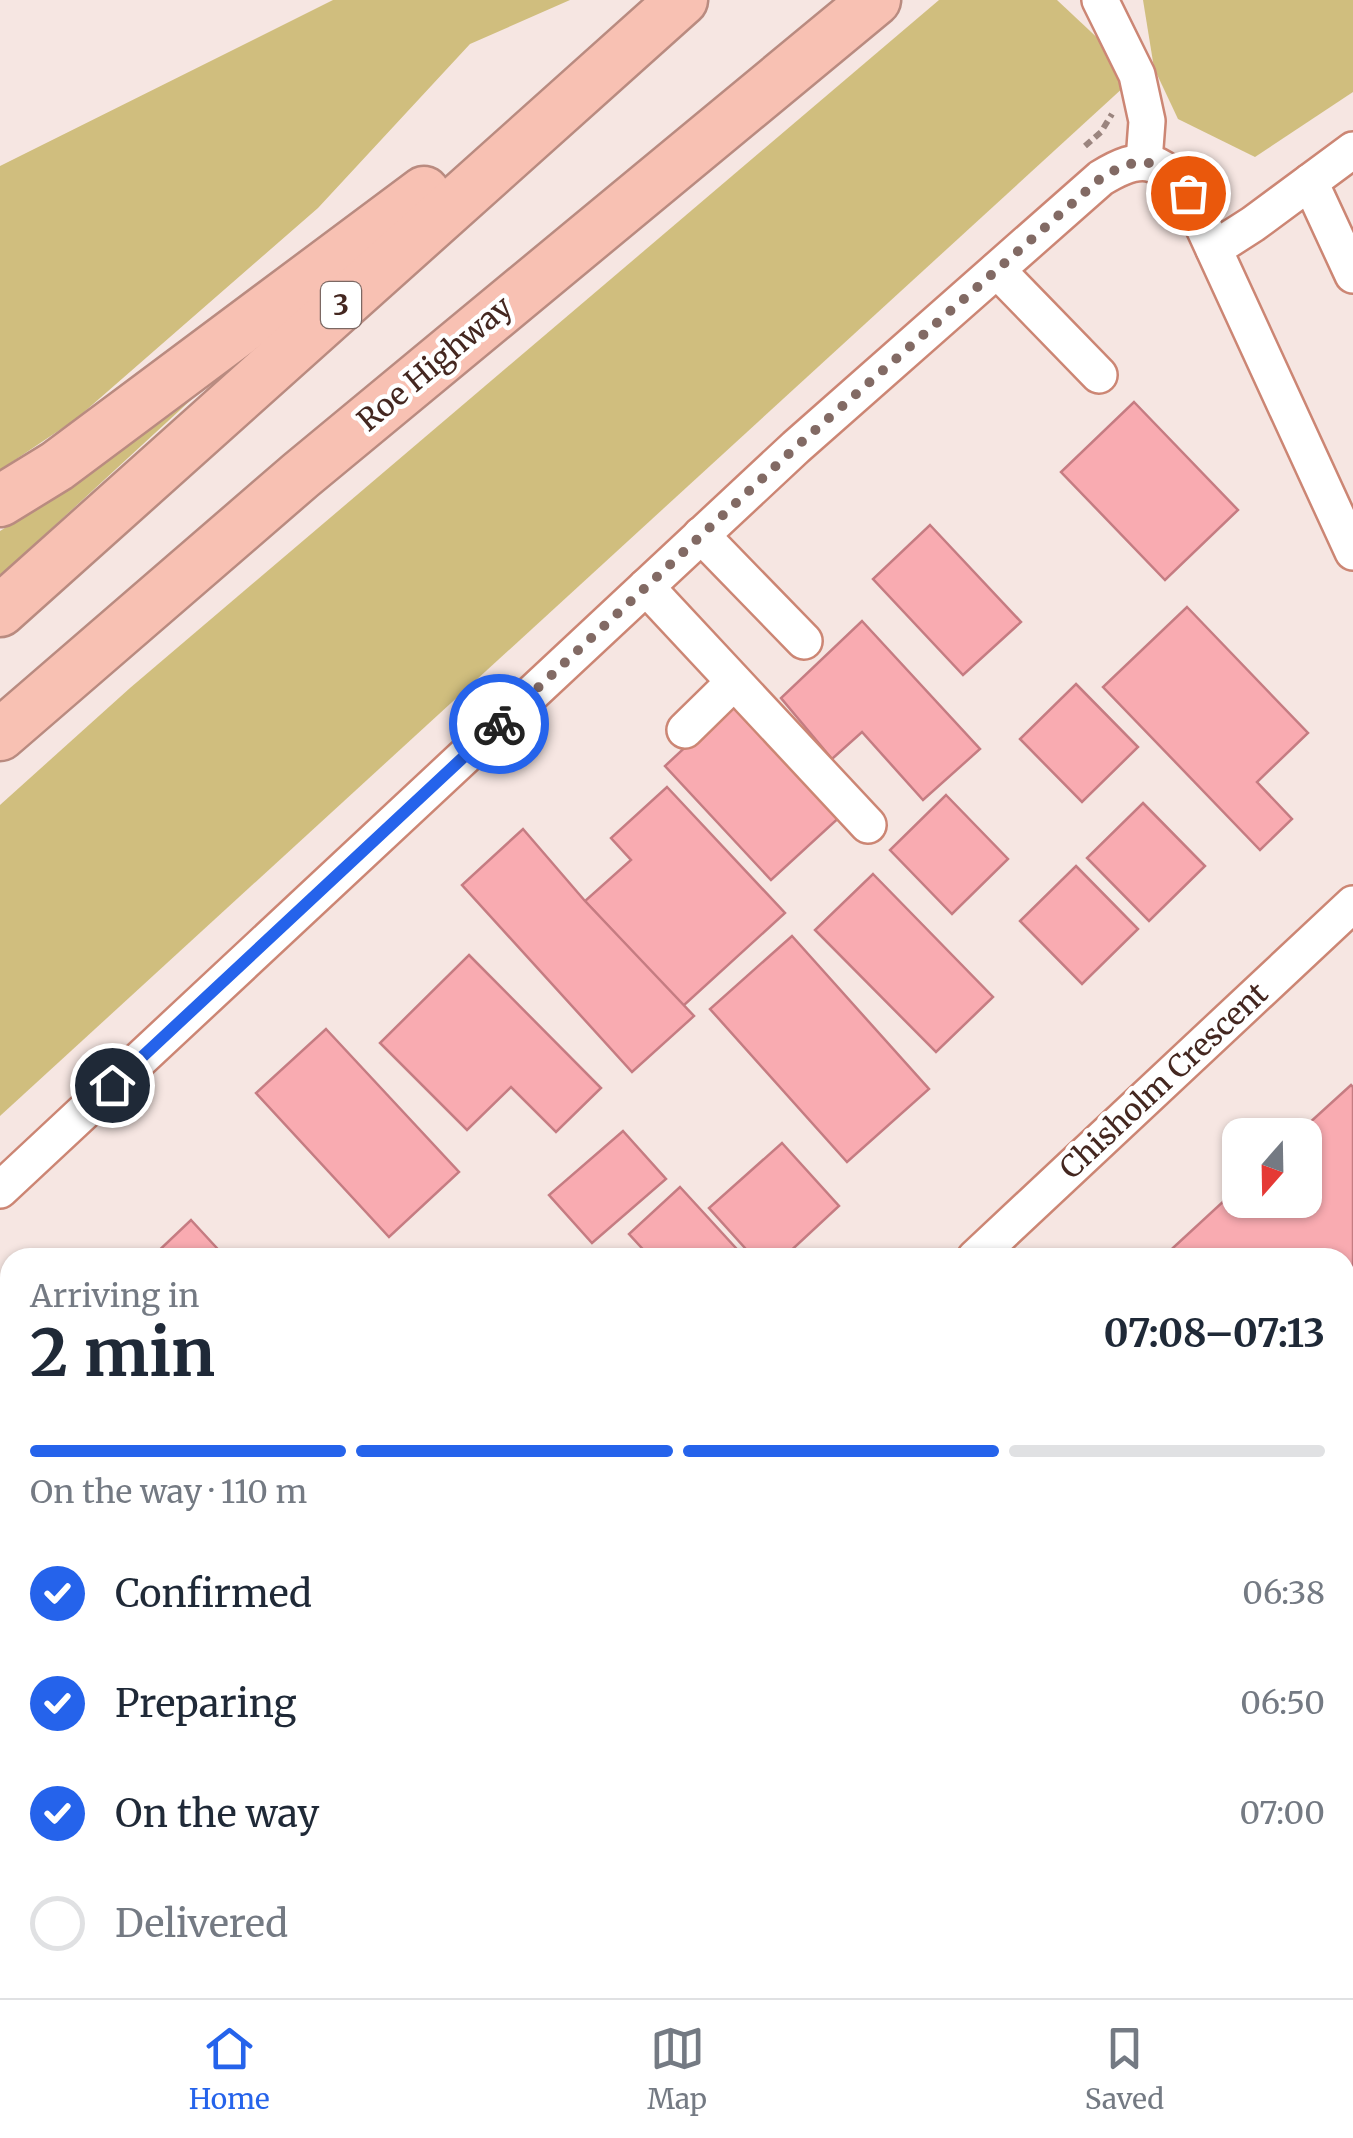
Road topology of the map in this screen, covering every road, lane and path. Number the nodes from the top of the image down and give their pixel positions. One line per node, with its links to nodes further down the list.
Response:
1 (681, 0): 11 (highway); 15 (highway, 3)
2 (876, 0): 19 (highway, Roe Highway)
3 (1103, 5): 5 (street)
4 (1353, 150): 6 (street)
5 (1144, 161): 7 (street); 8 (street)
6 (1310, 182): 7 (street); 9 (street)
7 (1214, 249): 13 (street)
8 (996, 270): 10 (street); 12 (street)
9 (1353, 275)
10 (1077, 368)
11 (0, 502)
12 (701, 536): 14 (street); 16 (street)
13 (1350, 536)
14 (646, 587): 17 (street); 22 (street)
15 (0, 611)
16 (804, 641)
17 (734, 682): 18 (street); 20 (street)
18 (685, 730)
19 (0, 735)
20 (868, 825)
21 (1353, 904): 23 (street, Chisholm Crescent)
22 (0, 1190)
23 (986, 1248)

